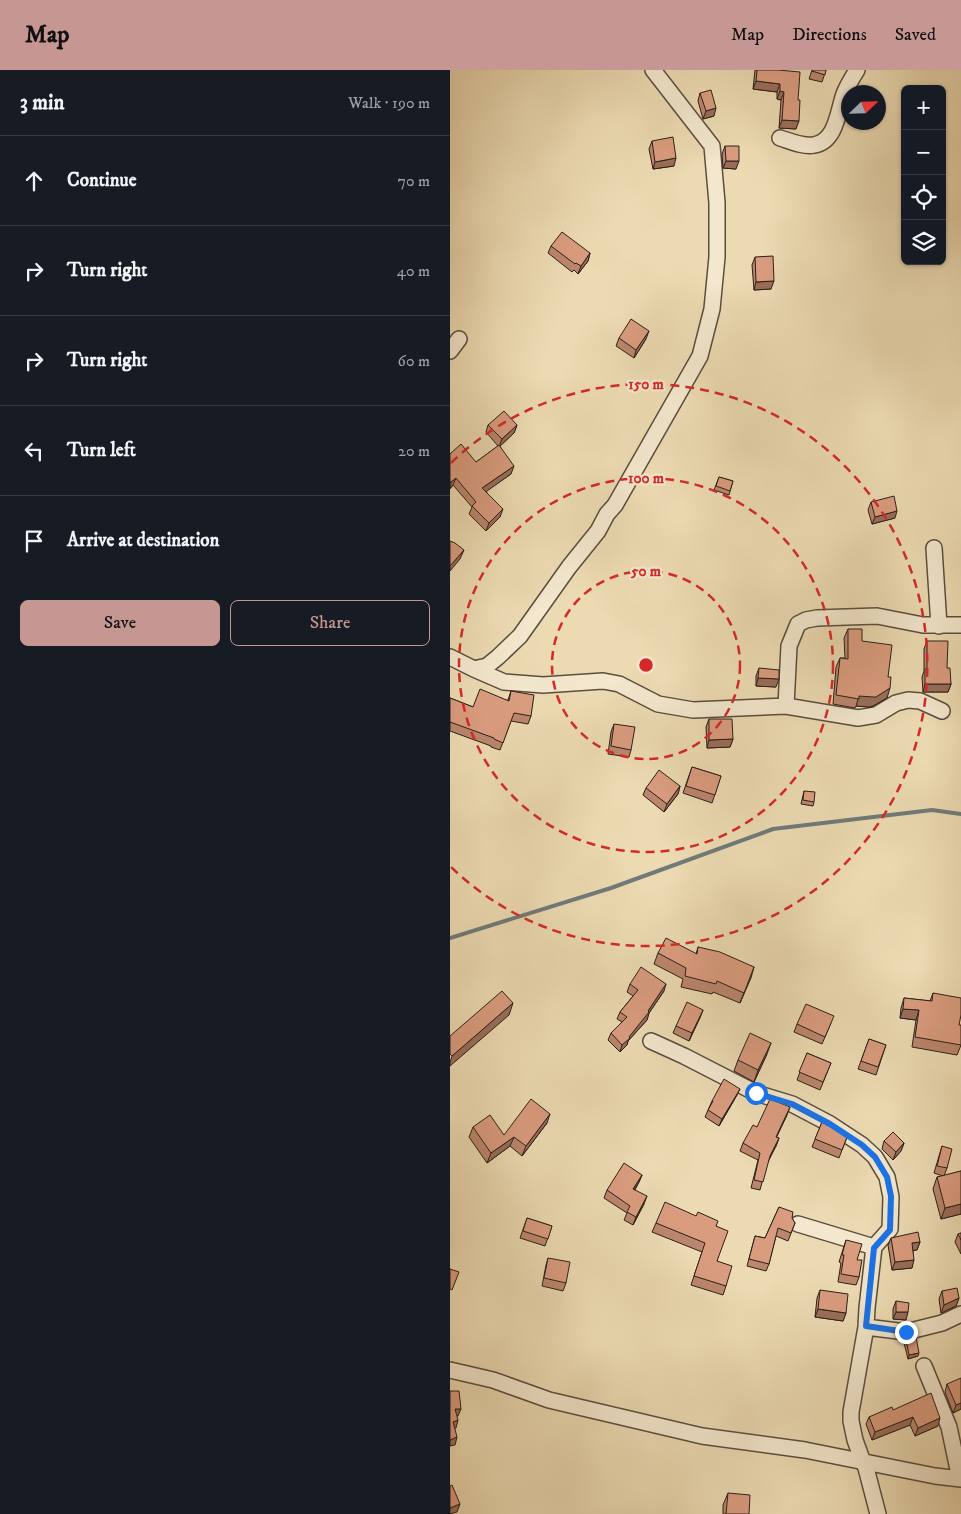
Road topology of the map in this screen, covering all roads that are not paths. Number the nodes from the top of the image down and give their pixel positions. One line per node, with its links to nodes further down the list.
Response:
1 (652, 70): 8 (street)
2 (857, 70): 3 (street)
3 (780, 138)
4 (934, 548): 6 (street)
5 (961, 625): 6 (street)
6 (939, 626): 9 (street)
7 (450, 657): 8 (street)
8 (474, 669): 9 (street)
9 (786, 706): 10 (street)
10 (942, 711)
11 (651, 1041): 13 (street)
12 (798, 1224): 13 (street)
13 (874, 1248): 15 (street)
14 (961, 1314): 15 (street)
15 (866, 1326): 18 (street)
16 (924, 1366): 19 (street)
17 (450, 1370): 18 (street)
18 (863, 1462): 19 (street); 20 (street)
19 (960, 1479)
20 (878, 1514)

